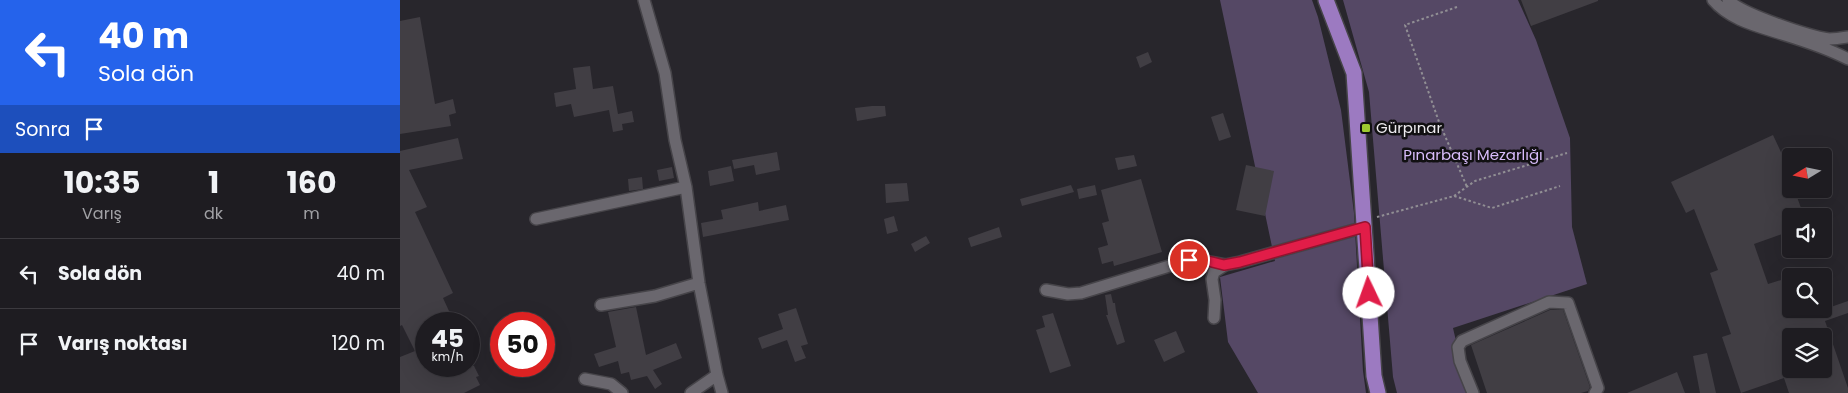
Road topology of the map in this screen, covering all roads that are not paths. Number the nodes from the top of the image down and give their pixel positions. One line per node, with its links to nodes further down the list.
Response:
1 (644, 0): 7 (street)
2 (1326, 0): 9 (main road)
3 (1712, 0): 6 (street)
4 (1728, 0): 5 (street)
5 (1848, 37)
6 (1848, 59)
7 (686, 187): 8 (street); 11 (street)
8 (536, 219)
9 (1365, 224): 10 (street); 20 (main road)
10 (1224, 265): 12 (street); 14 (street)
11 (700, 283): 13 (street); 15 (street)
12 (1046, 290)
13 (601, 305)
14 (1214, 318)
15 (717, 375): 18 (street); 19 (street)
16 (585, 378): 17 (street)
17 (622, 393)
18 (691, 393)
19 (722, 393)
20 (1378, 393)
21 (1473, 393): 22 (street)
22 (1595, 393)

